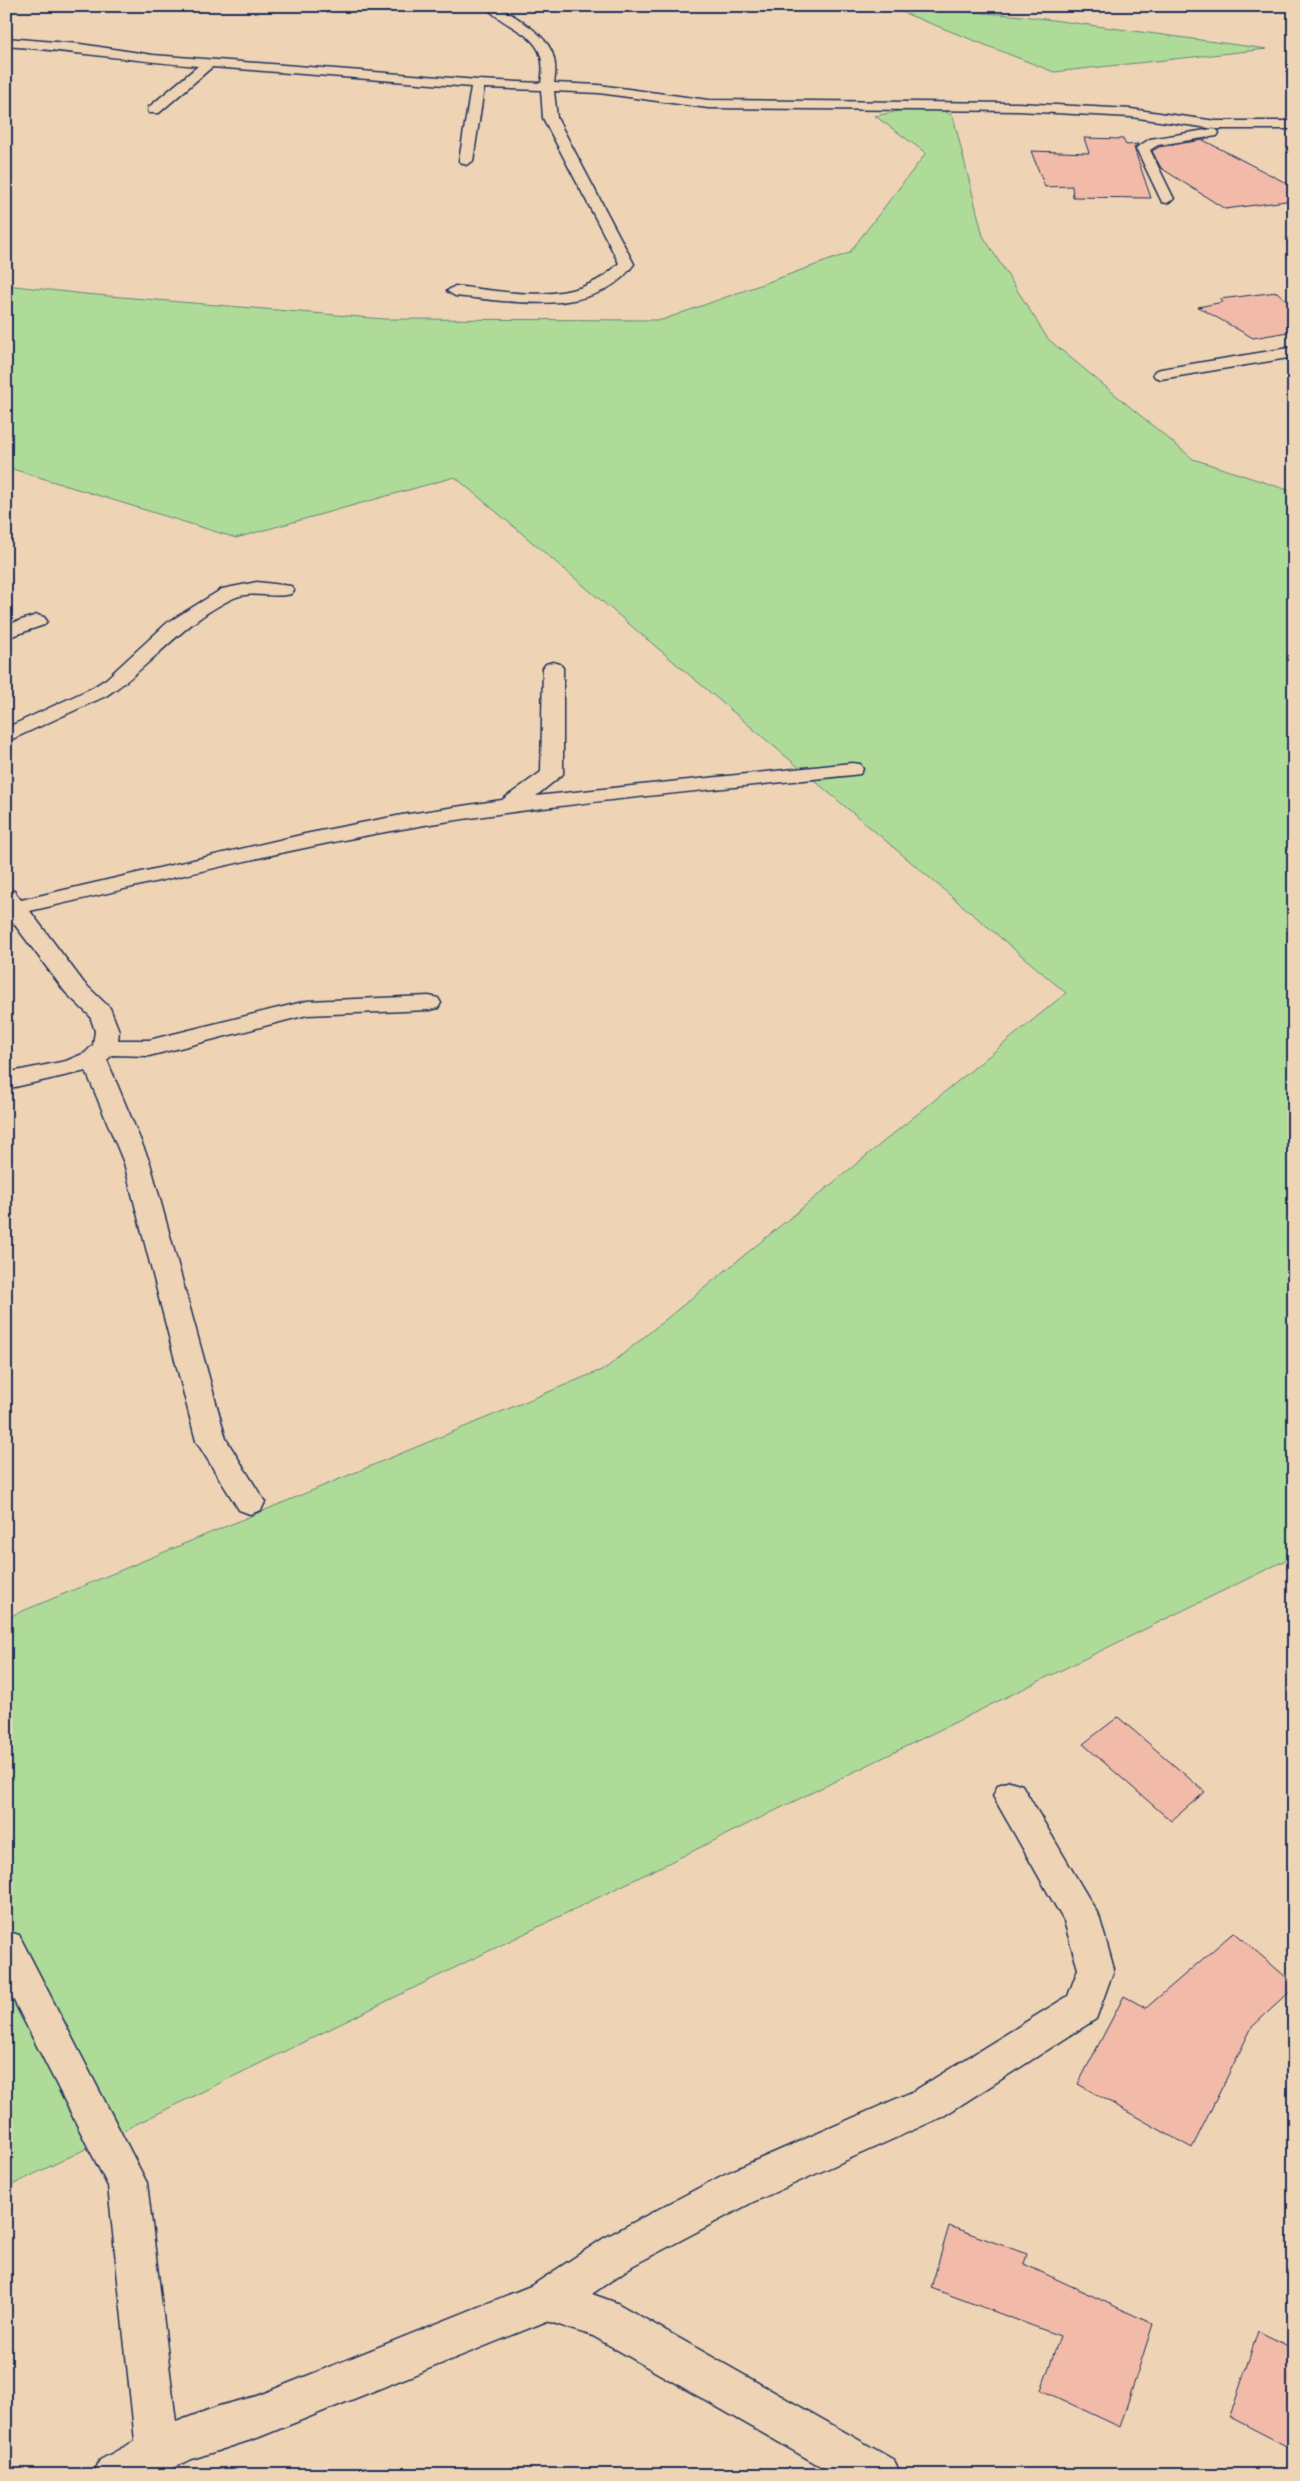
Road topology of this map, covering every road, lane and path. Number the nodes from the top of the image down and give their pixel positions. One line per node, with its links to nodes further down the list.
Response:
1 (491, 6): 7 (street)
2 (6, 42): 3 (street)
3 (29, 44): 4 (street); 5 (street)
4 (15, 53)
5 (211, 62): 6 (street); 8 (street)
6 (478, 84): 7 (street); 11 (street)
7 (547, 87): 10 (street); 13 (street)
8 (154, 110)
9 (1294, 125): 10 (street)
10 (1238, 127): 12 (street)
11 (466, 161)
12 (1167, 199)
13 (455, 291)
14 (1294, 352): 15 (street)
15 (1161, 374)
16 (284, 590): 20 (street)
17 (37, 621): 18 (street)
18 (6, 632)
19 (553, 668): 22 (street)
20 (6, 736)
21 (852, 769): 22 (street)
22 (507, 807): 23 (street)
23 (10, 902): 25 (street)
24 (429, 1003): 25 (street)
25 (100, 1053): 26 (street); 27 (street)
26 (6, 1081)
27 (250, 1502)
28 (1010, 1796): 30 (street)
29 (6, 1947): 31 (street)
30 (547, 2300): 31 (street); 33 (street)
31 (158, 2450): 32 (street)
32 (115, 2475)
33 (879, 2475)

